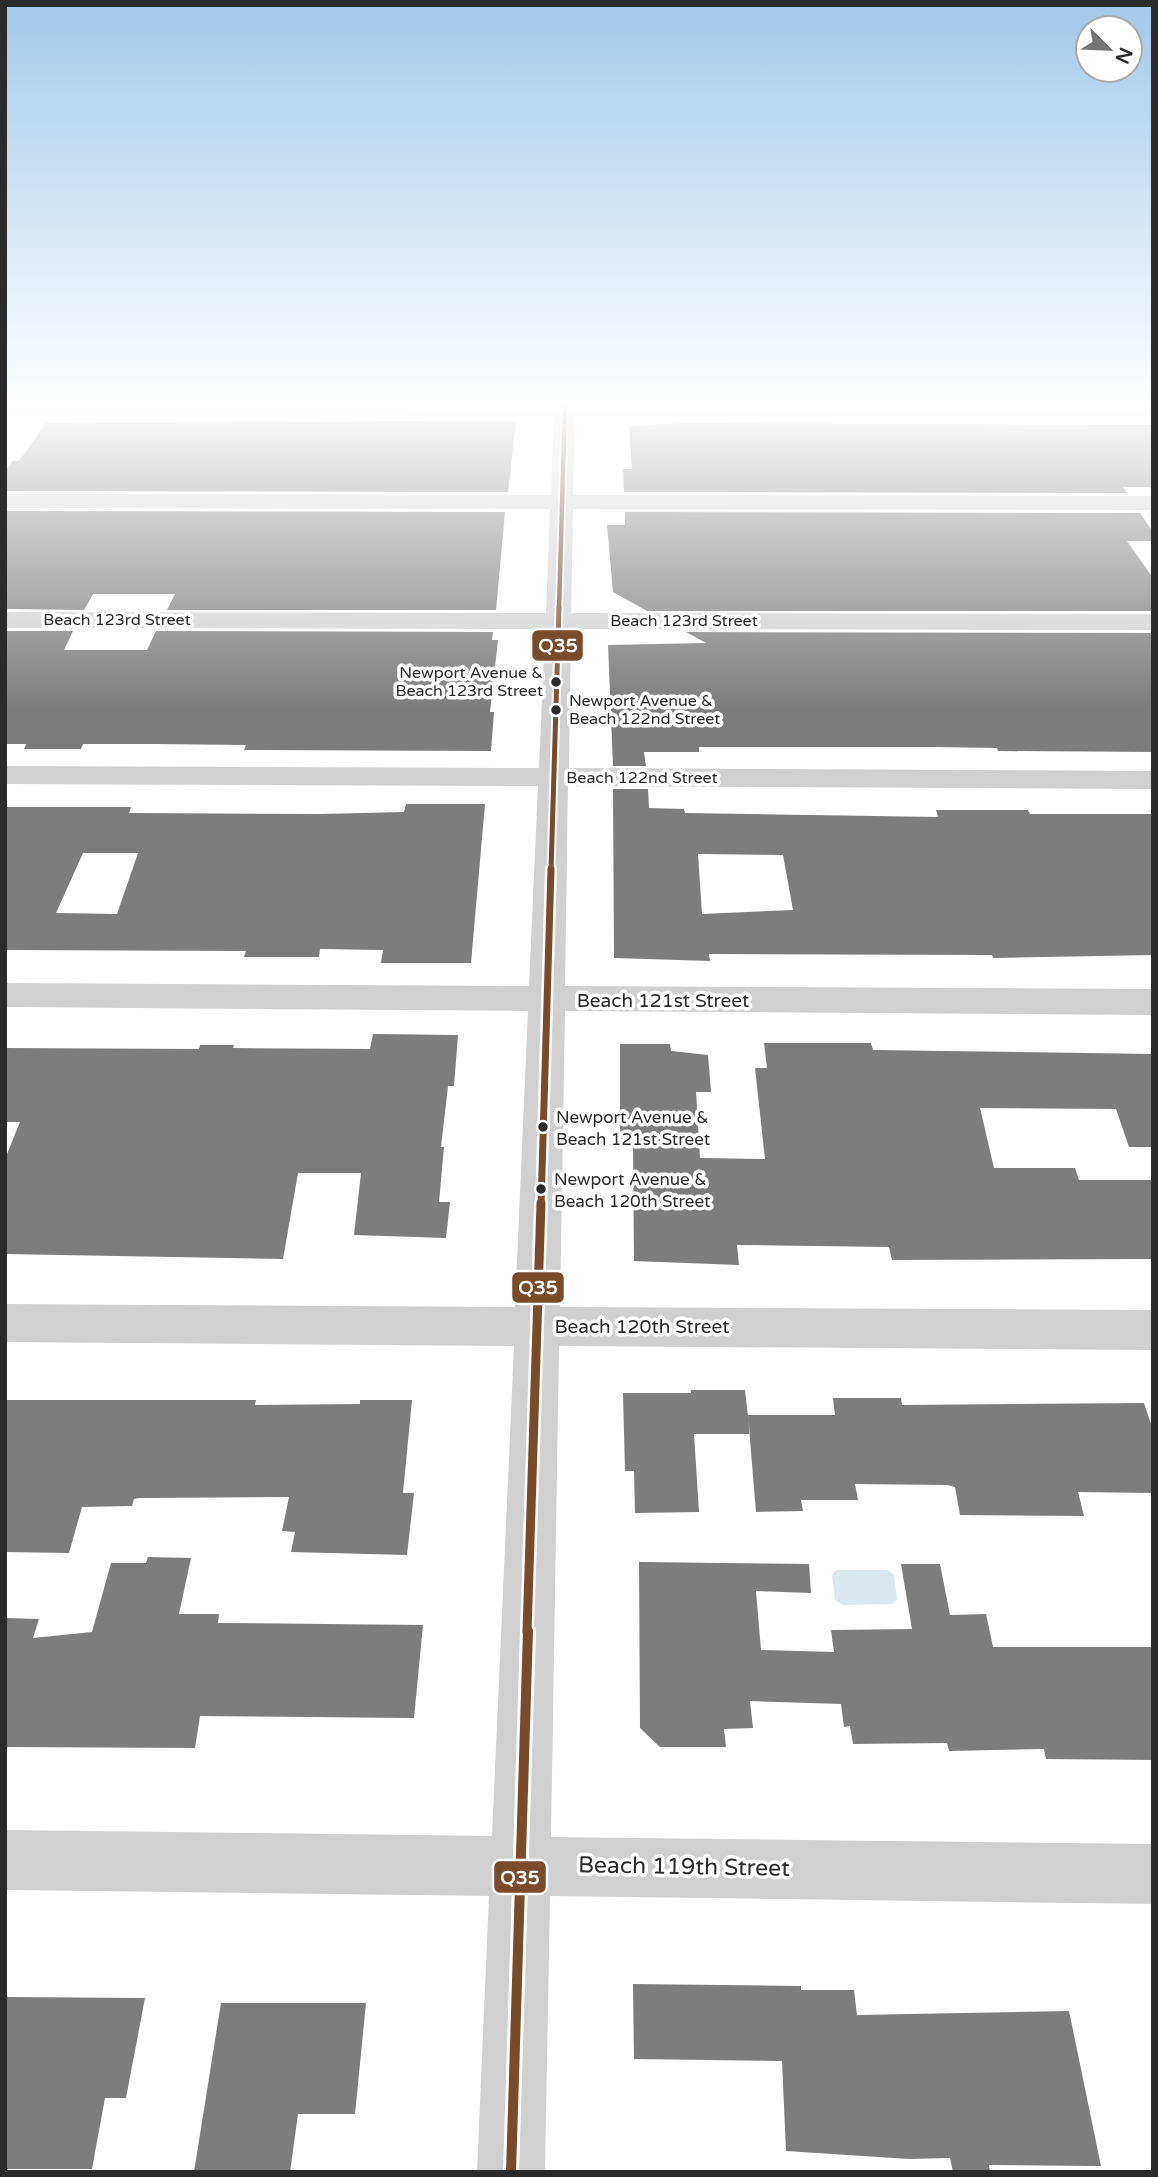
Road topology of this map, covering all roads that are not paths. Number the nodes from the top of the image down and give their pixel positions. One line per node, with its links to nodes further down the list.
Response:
1 (562, 505): 3 (street)
2 (5, 620): 3 (street, Beach 123rd Street)
3 (558, 621): 4 (street, Beach 123rd Street); 6 (street)
4 (1153, 622)
5 (5, 775): 6 (street, Beach 122nd Street)
6 (553, 778): 7 (street, Beach 122nd Street); 9 (street)
7 (1153, 780)
8 (5, 995): 9 (street, Beach 121st Street)
9 (547, 1000): 10 (street, Beach 121st Street); 12 (street)
10 (1153, 1002)
11 (5, 1323): 12 (street, Beach 120th Street)
12 (537, 1326): 13 (street, Beach 120th Street); 15 (street)
13 (1153, 1330)
14 (5, 1860): 15 (street, Beach 119th Street)
15 (520, 1864): 16 (street, Beach 119th Street); 17 (street)
16 (1153, 1874)
17 (511, 2172)

